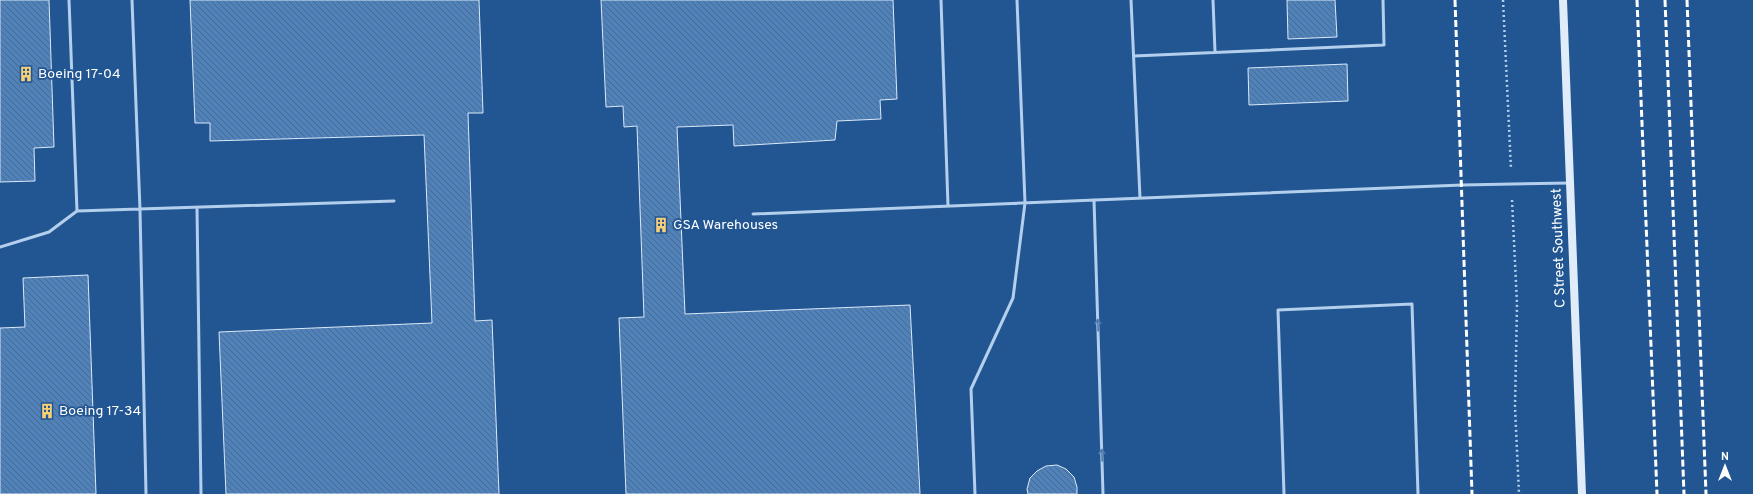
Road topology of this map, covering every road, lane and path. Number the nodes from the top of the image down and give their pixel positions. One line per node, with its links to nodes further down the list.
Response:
1 (69, 0): 21 (lane)
2 (132, 0): 20 (lane)
3 (941, 0): 18 (lane)
4 (1017, 0): 17 (lane)
5 (1131, 0): 11 (lane)
6 (1213, 0): 10 (lane)
7 (1383, 0): 10 (lane)
8 (1503, 0): 12 (path)
9 (1563, 0): 13 (main road, C Street Southwest)
10 (1215, 52): 11 (lane)
11 (1134, 56): 14 (lane)
12 (1507, 95)
13 (1570, 183): 14 (lane); 32 (main road, C Street Southwest)
14 (1140, 198): 15 (lane)
15 (1094, 200): 17 (lane); 28 (lane, one-way to 15)
16 (394, 201): 19 (lane)
17 (1025, 203): 18 (lane); 27 (lane)
18 (948, 206): 22 (lane)
19 (197, 208): 20 (lane); 26 (lane)
20 (140, 210): 21 (lane); 25 (lane)
21 (78, 212): 23 (lane)
22 (753, 214)
23 (0, 247)
24 (1516, 286): 31 (path)
25 (146, 494)
26 (201, 494)
27 (975, 494)
28 (1103, 494)
29 (1284, 494): 30 (lane)
30 (1418, 494)
31 (1519, 494)
32 (1582, 494)

